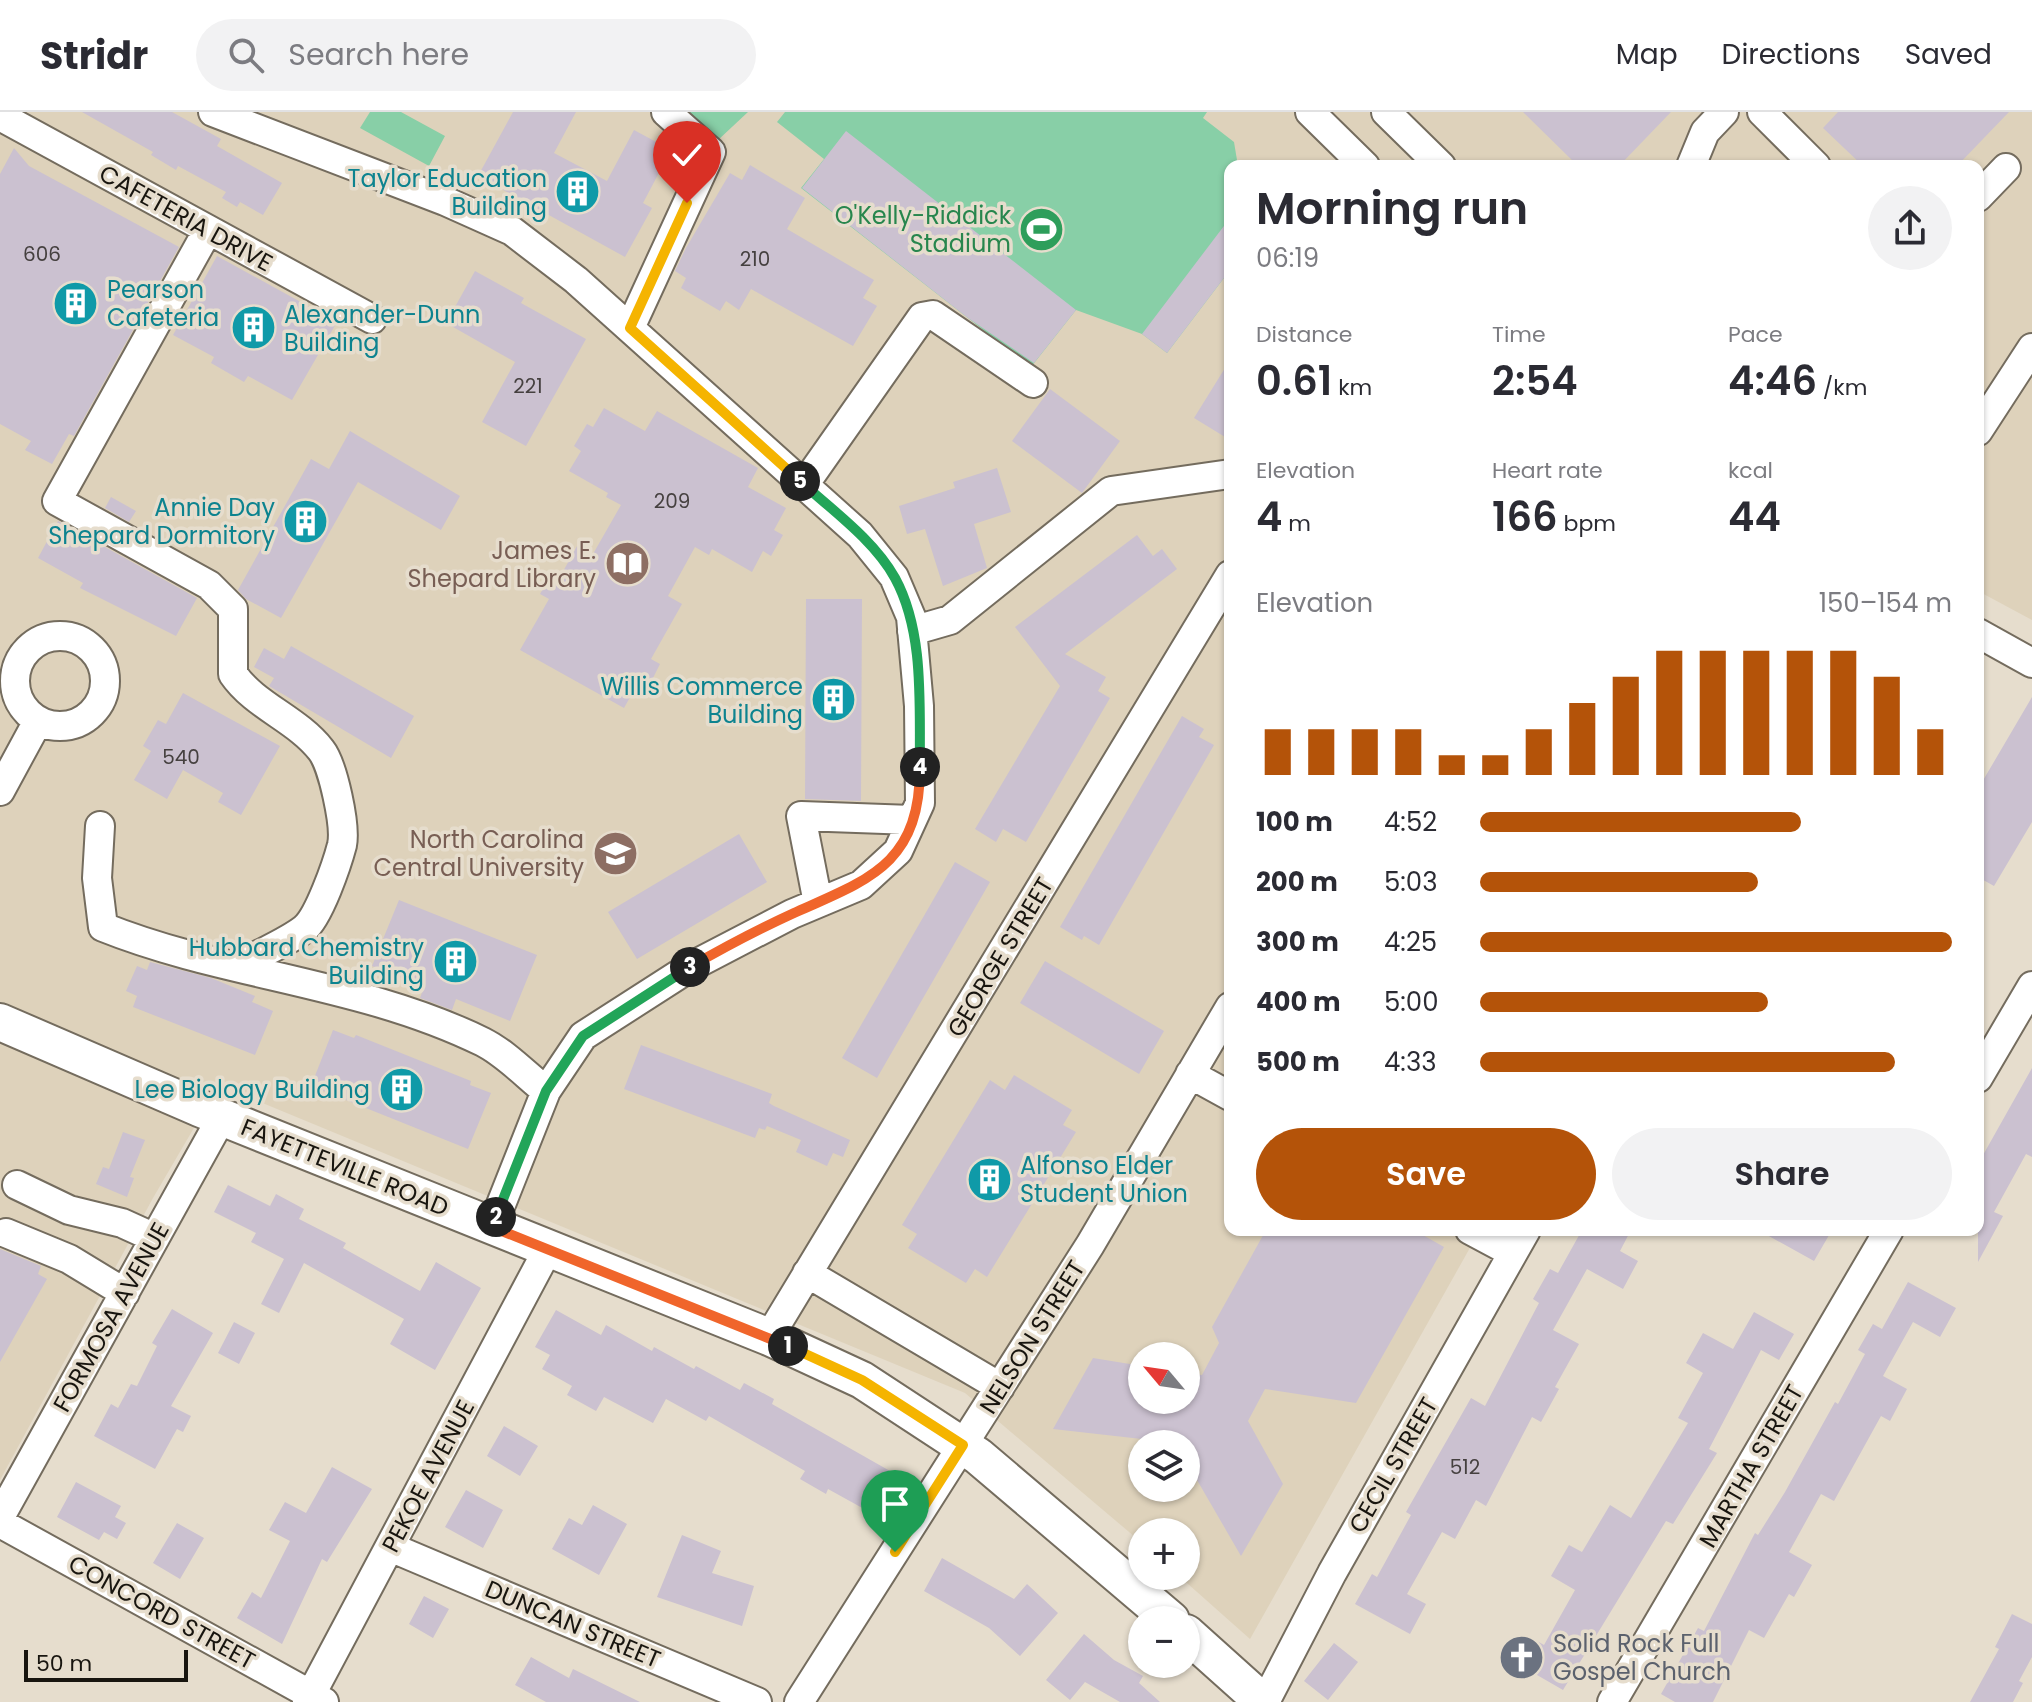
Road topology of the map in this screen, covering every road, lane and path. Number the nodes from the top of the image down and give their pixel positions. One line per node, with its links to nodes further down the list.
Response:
1 (213, 112): 16 (street)
2 (666, 112): 16 (street)
3 (1310, 112): 8 (street)
4 (1386, 112): 9 (street)
5 (1724, 112): 10 (street)
6 (1762, 112): 11 (street)
7 (0, 116): 14 (street, CAFETERIA DRIVE)
8 (1359, 160)
9 (1435, 160)
10 (1693, 160)
11 (1810, 160)
12 (2006, 168): 13 (street)
13 (1984, 191)
14 (208, 230): 15 (street, CAFETERIA DRIVE); 31 (street)
15 (372, 319)
16 (630, 328): 21 (street)
17 (2032, 348): 19 (street)
18 (1033, 383): 21 (street)
19 (1984, 422)
20 (1224, 475): 23 (street)
21 (804, 485): 23 (street)
22 (1224, 585): 48 (street, GEORGE STREET)
23 (912, 631): 28 (street)
24 (1984, 636): 25 (street)
25 (2032, 663)
26 (38, 721): 27 (street)
27 (0, 791)
28 (912, 820): 30 (street); 30 (street)
29 (100, 826): 31 (street)
30 (818, 903): 37 (street)
31 (240, 965): 37 (street)
32 (2032, 986): 35 (street)
33 (1224, 1017): 36 (street, NELSON STREET)
34 (0, 1022): 39 (main road, FAYETTEVILLE ROAD)
35 (1984, 1068)
36 (1190, 1074): 38 (street); 51 (street, NELSON STREET)
37 (546, 1091): 41 (street)
38 (1224, 1093)
39 (222, 1117): 41 (main road, FAYETTEVILLE ROAD); 45 (street, FORMOSA AVENUE)
40 (17, 1185): 45 (street)
41 (492, 1227): 47 (main road, FAYETTEVILLE ROAD)
42 (6, 1233): 49 (street)
43 (1494, 1236): 46 (street)
44 (1885, 1236): 61 (street, MARTHA STREET)
45 (155, 1238): 49 (street, FORMOSA AVENUE)
46 (1519, 1242): 60 (street, CECIL STREET)
47 (548, 1249): 50 (main road, FAYETTEVILLE ROAD); 54 (street, PEKOE AVENUE)
48 (807, 1273): 50 (street, GEORGE STREET); 51 (street)
49 (125, 1293): 53 (street, FORMOSA AVENUE)
50 (769, 1337): 52 (main road, FAYETTEVILLE ROAD)
51 (1000, 1387): 52 (street, NELSON STREET)
52 (963, 1445): 55 (main road, FAYETTEVILLE ROAD); 59 (street, NELSON STREET)
53 (0, 1520): 57 (street, CONCORD STREET)
54 (390, 1547): 57 (street, PEKOE AVENUE); 58 (street, DUNCAN STREET)
55 (1154, 1606)
56 (1200, 1645): 60 (main road)
57 (314, 1699)
58 (757, 1702)
59 (799, 1702)
60 (1264, 1702)
61 (1612, 1702)

